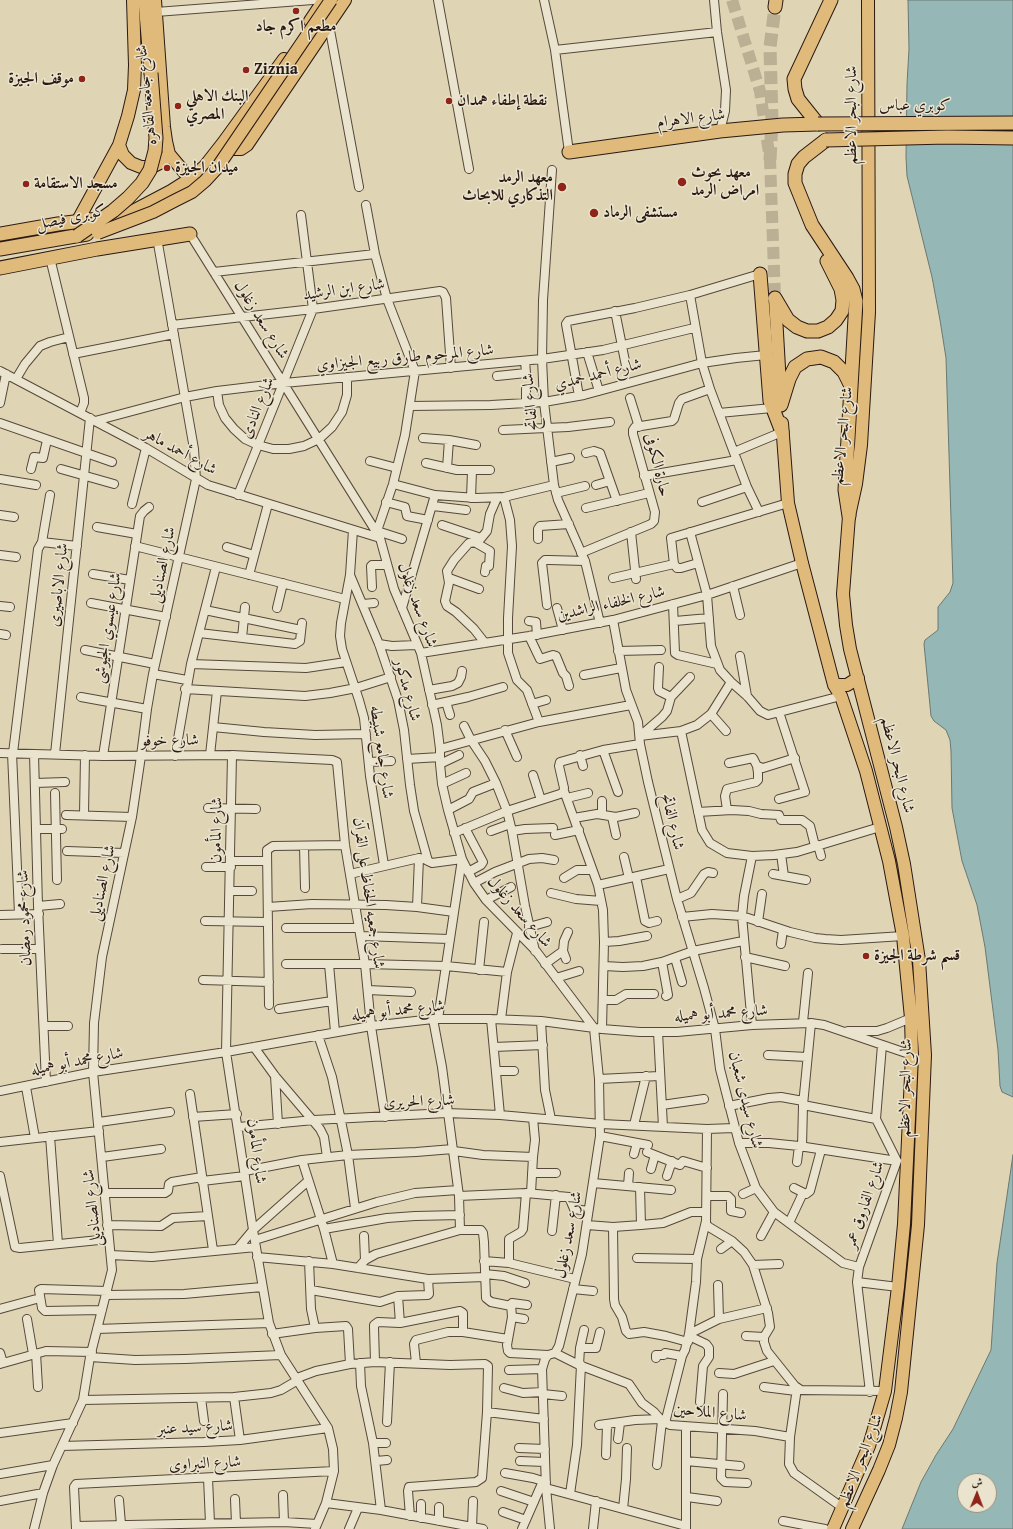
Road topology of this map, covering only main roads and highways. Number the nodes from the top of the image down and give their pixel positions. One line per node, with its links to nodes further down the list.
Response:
1 (133, 0): 13 (main road, شارع جامعه القاهره)
2 (145, 0): 23 (highway, bridge)
3 (324, 0): 12 (main road)
4 (331, 0): 20 (main road, كوبرى فيصل, bridge)
5 (345, 0): 12 (main road)
6 (831, 0): 10 (highway)
7 (868, 0): 32 (main road, شارع البحر الاعظم)
8 (155, 6): 15 (main road, شارع جامعه القاهره)
9 (1013, 123): 10 (highway, كوبري عباس, bridge)
10 (818, 124): 14 (highway, شارع الاهرام)
11 (1013, 138): 19 (highway, كوبري عباس, bridge)
12 (224, 143): 16 (main road)
13 (119, 145): 15 (main road); 18 (main road, شارع جامعه القاهره)
14 (569, 152)
15 (169, 154): 16 (main road, شارع جامعه القاهره)
16 (190, 179): 17 (main road)
17 (122, 216): 18 (highway); 20 (main road)
18 (77, 222): 21 (highway)
19 (812, 225): 28 (highway); 29 (highway)
20 (96, 232): 23 (highway, كوبرى فيصل); 24 (highway)
21 (0, 234)
22 (190, 234): 26 (highway)
23 (77, 236): 25 (highway, كوبرى فيصل)
24 (0, 244)
25 (0, 249)
26 (0, 268)
27 (760, 274): 30 (highway)
28 (775, 298): 30 (main road)
29 (851, 388): 30 (highway); 32 (highway)
30 (776, 407): 31 (highway)
31 (782, 432): 34 (main road, شارع البحر الاعظم)
32 (849, 516): 33 (main road, شارع البحر الاعظم)
33 (858, 678): 34 (main road); 36 (main road, شارع البحر الاعظم)
34 (834, 685): 35 (main road, شارع البحر الاعظم)
35 (833, 1529)
36 (852, 1529)

